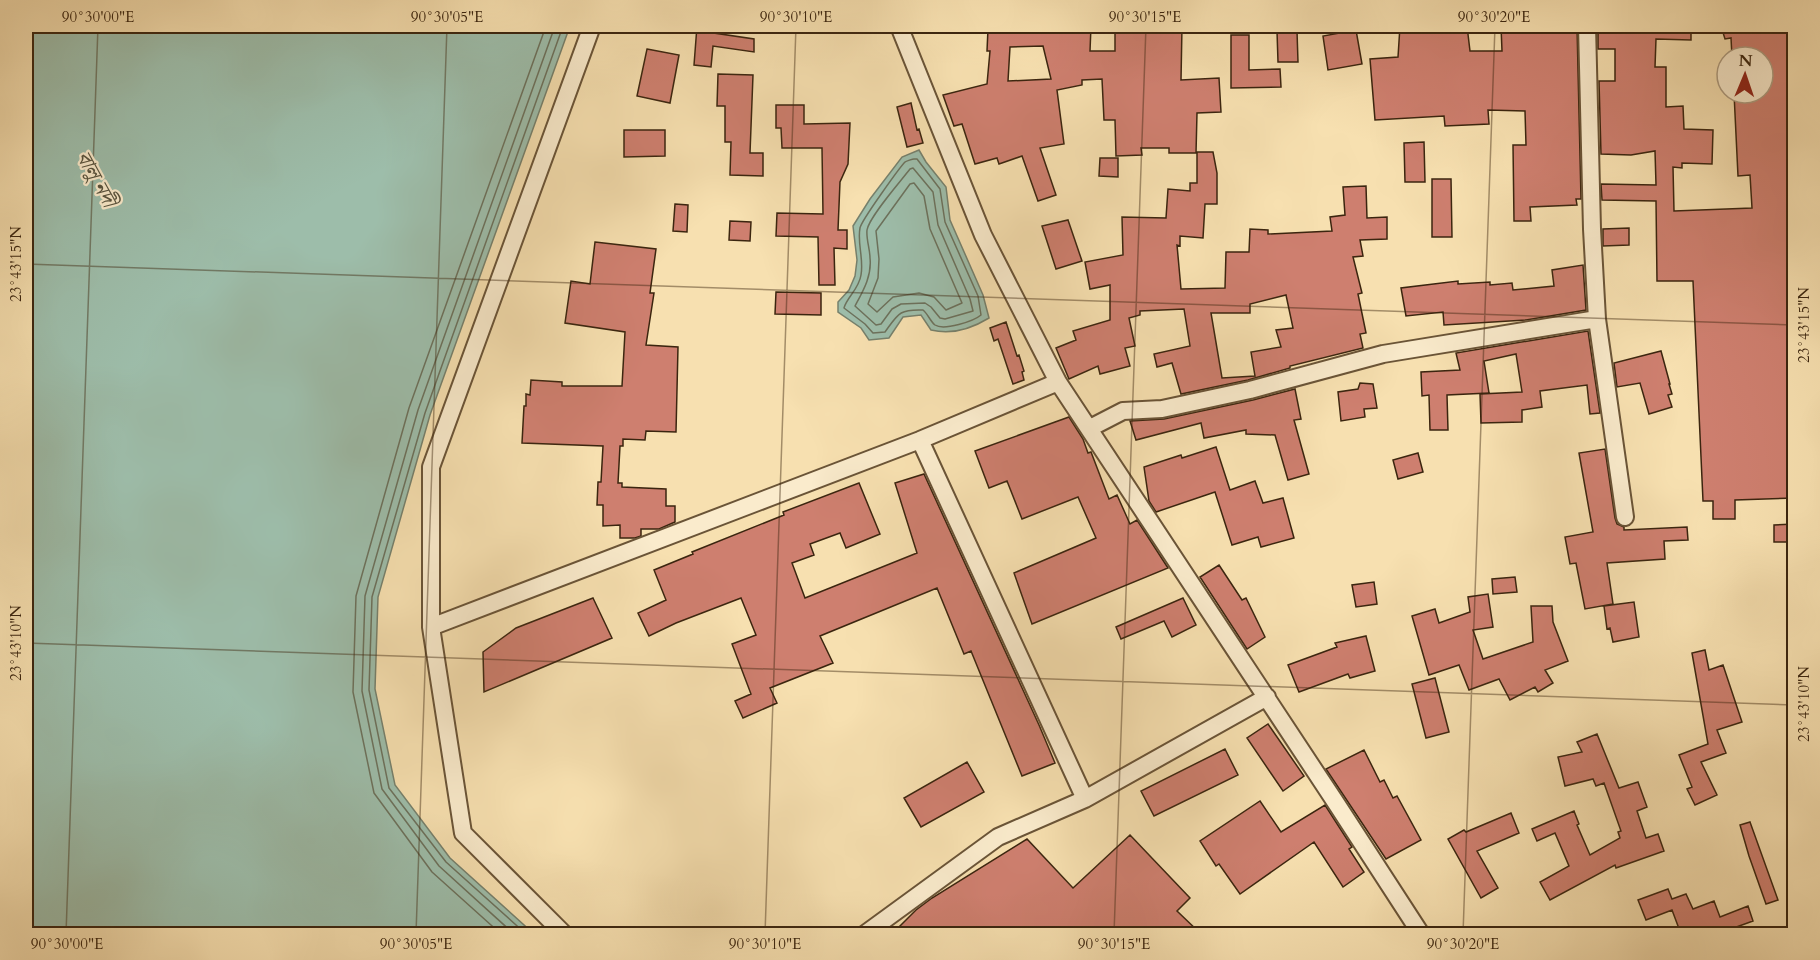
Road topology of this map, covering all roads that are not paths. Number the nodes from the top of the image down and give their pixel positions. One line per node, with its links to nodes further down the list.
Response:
1 (592, 26): 9 (street)
2 (898, 26): 5 (street)
3 (1587, 26): 4 (street)
4 (1597, 319): 6 (street); 8 (street)
5 (1058, 382): 6 (street); 7 (street)
6 (1090, 428): 10 (street)
7 (920, 440): 9 (street); 11 (street)
8 (1625, 517)
9 (431, 627): 12 (street)
10 (1267, 698): 11 (street); 14 (street)
11 (1085, 799): 13 (street)
12 (564, 934)
13 (865, 934)
14 (1420, 934)

